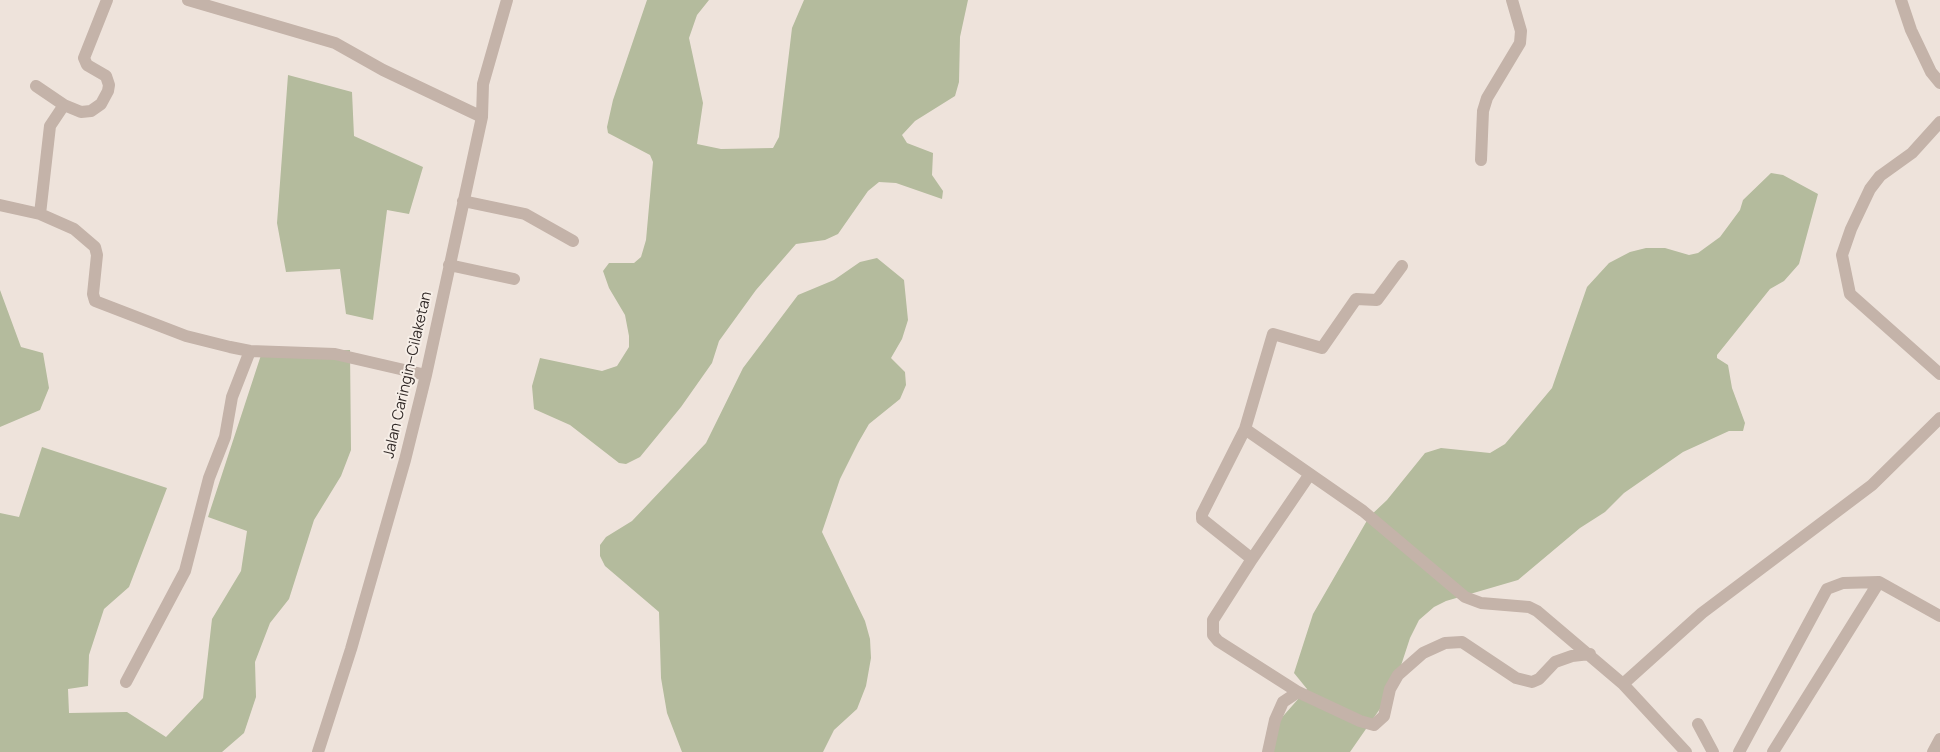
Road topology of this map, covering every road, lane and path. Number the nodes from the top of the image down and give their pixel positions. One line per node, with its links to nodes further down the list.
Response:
1 (107, 0): 8 (street)
2 (188, 0): 9 (street)
3 (507, 0): 9 (street, Jalan Caringin–Cilaketan)
4 (1512, 0): 11 (street)
5 (1901, 0): 6 (street)
6 (1940, 83)
7 (36, 86): 8 (street)
8 (64, 105): 14 (street)
9 (482, 117): 12 (street, Jalan Caringin–Cilaketan)
10 (1940, 122): 20 (street)
11 (1480, 160)
12 (463, 201): 15 (street); 16 (street, Jalan Caringin–Cilaketan)
13 (0, 204): 14 (street)
14 (40, 214): 19 (street)
15 (573, 241)
16 (449, 265): 18 (street); 21 (street, Jalan Caringin–Cilaketan)
17 (1402, 266): 23 (street)
18 (514, 280)
19 (250, 351): 21 (street); 29 (street)
20 (1940, 374)
21 (426, 375): 34 (street, Jalan Caringin–Cilaketan)
22 (1940, 418): 30 (street)
23 (1245, 429): 24 (street); 25 (street)
24 (1310, 474): 25 (street); 28 (street)
25 (1252, 559): 31 (street)
26 (1879, 582): 27 (street); 38 (street); 39 (street)
27 (1940, 616)
28 (1590, 654): 30 (street); 31 (street)
29 (126, 682)
30 (1623, 684): 36 (street)
31 (1298, 692): 35 (street)
32 (1698, 724): 37 (street)
33 (1940, 739): 40 (street)
34 (323, 750)
35 (1268, 752)
36 (1686, 752)
37 (1713, 752)
38 (1739, 752)
39 (1773, 752)
40 (1933, 752)

